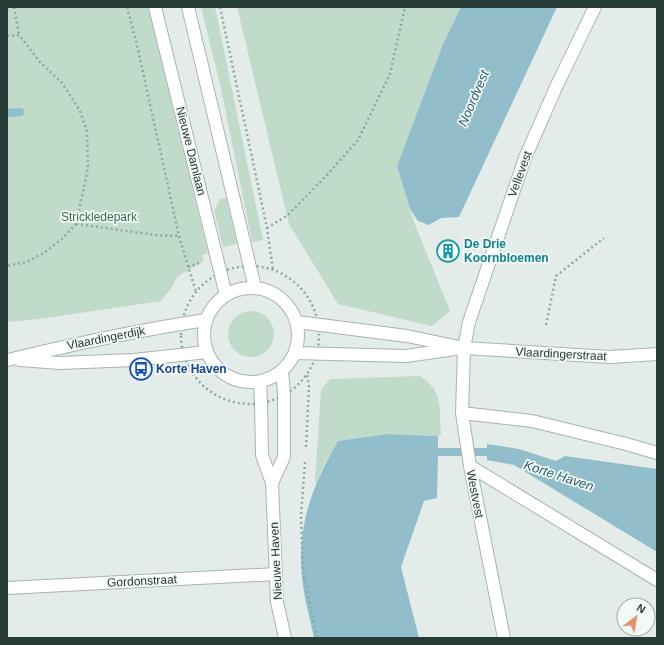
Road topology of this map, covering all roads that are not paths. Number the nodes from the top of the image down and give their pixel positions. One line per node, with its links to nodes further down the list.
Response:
1 (155, 7): 5 (street, Nieuwe Damlaan)
2 (188, 7): 4 (street)
3 (595, 7): 8 (street, Vellevest)
4 (255, 288): 5 (street); 7 (street)
5 (226, 295): 6 (street)
6 (206, 320): 9 (street); 12 (street, Vlaardingerdijk)
7 (296, 322): 8 (street, Vlaardingerstraat); 10 (street)
8 (464, 348): 10 (street, Vlaardingerstraat); 11 (street, Vlaardingerstraat); 15 (street, Westvest)
9 (207, 352): 12 (street, Vlaardingerdijk); 14 (street)
10 (295, 353): 13 (street)
11 (657, 354)
12 (7, 360)
13 (282, 371): 14 (street); 18 (street, Nieuwe Haven)
14 (260, 382): 18 (street, Nieuwe Haven)
15 (462, 412): 16 (street); 17 (street, Westvest)
16 (657, 453)
17 (470, 466): 20 (street); 23 (street, Westvest)
18 (272, 483): 19 (street, Nieuwe Haven)
19 (276, 574): 21 (street, Gordonstraat); 22 (street, Nieuwe Haven)
20 (657, 580)
21 (7, 588)
22 (285, 638)
23 (504, 638)

